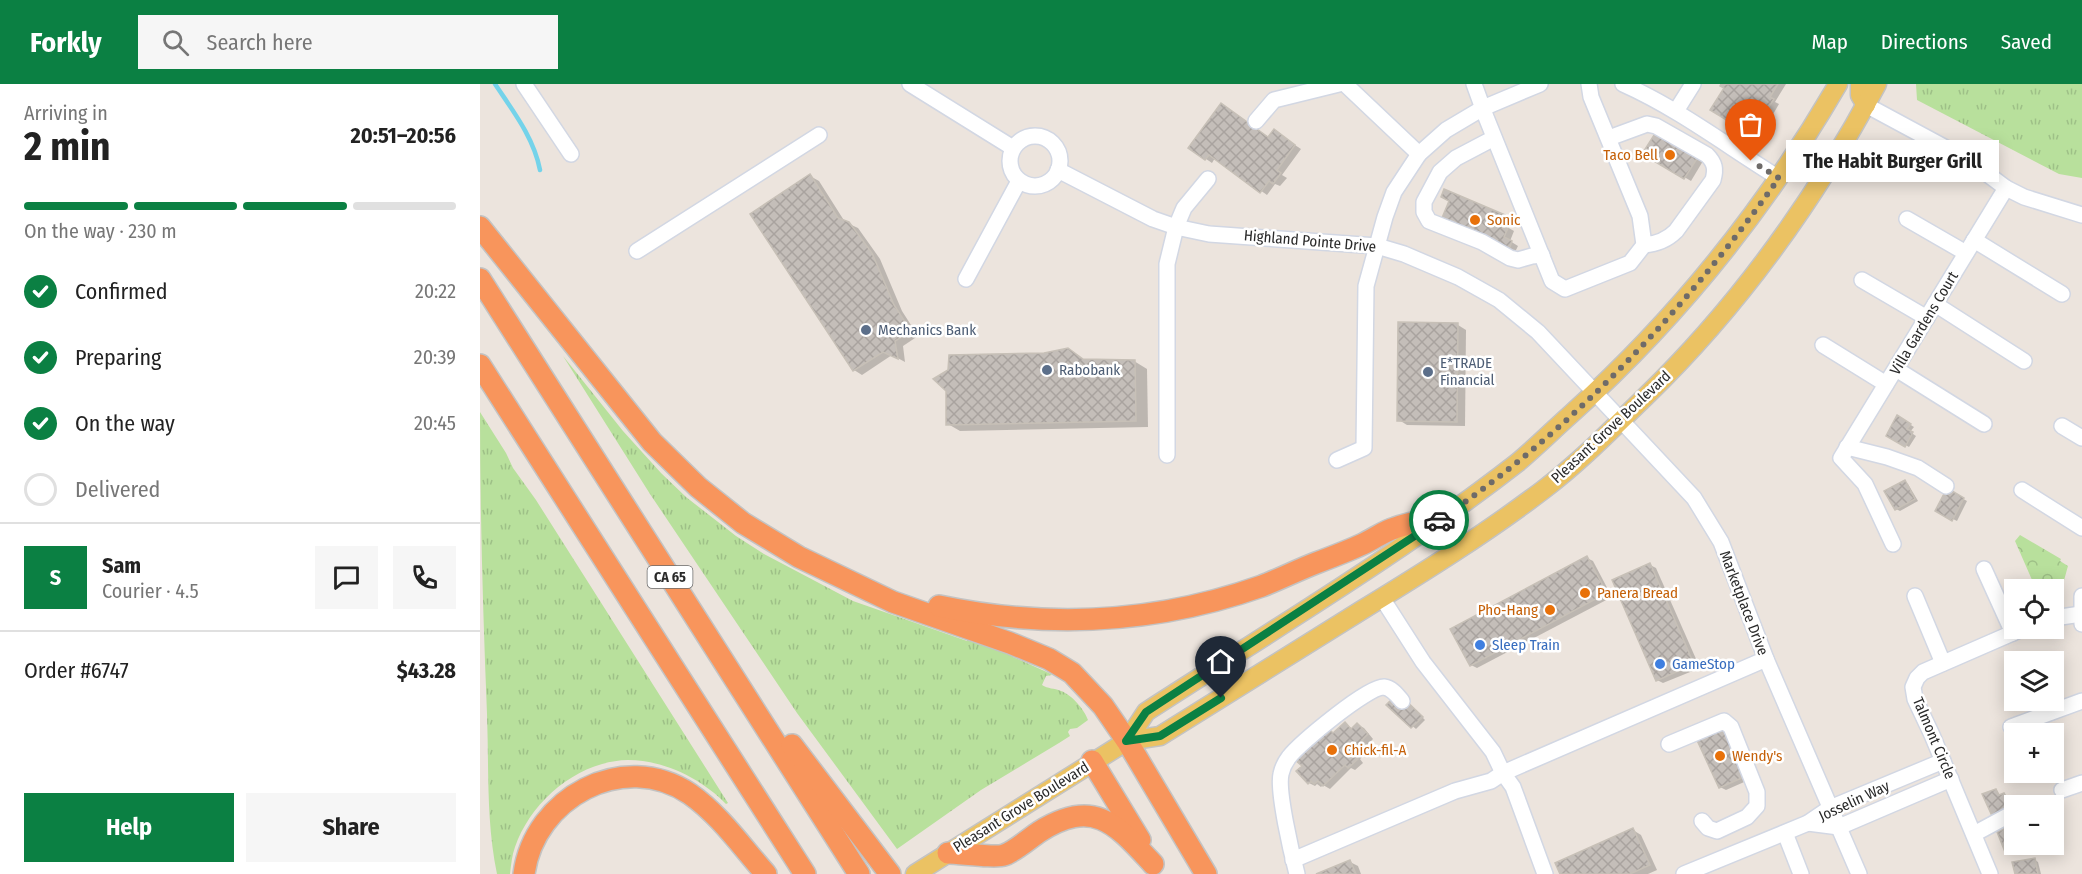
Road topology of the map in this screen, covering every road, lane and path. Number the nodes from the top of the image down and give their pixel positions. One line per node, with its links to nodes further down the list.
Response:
1 (524, 84): 21 (street)
2 (910, 84): 20 (street)
3 (1339, 84): 16 (street)
4 (1345, 84): 22 (street)
5 (1474, 84): 14 (street)
6 (1540, 84): 14 (street)
7 (1589, 84): 19 (street)
8 (1623, 84): 15 (street)
9 (1693, 84): 15 (street)
10 (1838, 84): 24 (main road, Pleasant Grove Boulevard)
11 (1860, 84): 13 (main road)
12 (1877, 84): 13 (main road, Pleasant Grove Boulevard)
13 (1866, 105): 27 (street); 49 (main road, Pleasant Grove Boulevard)
14 (1483, 108): 18 (street); 22 (street)
15 (1676, 111): 24 (street)
16 (1256, 121)
17 (819, 135): 35 (street)
18 (1494, 138): 36 (street); 36 (street)
19 (1609, 138): 32 (street); 32 (street)
20 (1013, 148): 23 (street); 26 (street)
21 (571, 154)
22 (1419, 154): 33 (street)
23 (1058, 171): 26 (street); 31 (street, Highland Pointe Drive)
24 (1779, 178): 48 (main road, Pleasant Grove Boulevard)
25 (1208, 179): 31 (street)
26 (1019, 181): 38 (street)
27 (2006, 188): 28 (street); 34 (street, Villa Gardens Court)
28 (2082, 215)
29 (1907, 219): 34 (street)
30 (480, 227): 62 (highway)
31 (1176, 227): 33 (street, Highland Pointe Drive); 54 (street)
32 (1644, 245): 36 (street)
33 (1377, 246): 48 (street, Highland Pointe Drive); 55 (street)
34 (1970, 246): 40 (street); 41 (street, Villa Gardens Court)
35 (637, 251)
36 (1542, 255)
37 (480, 279): 65 (highway, CA 65)
38 (966, 279)
39 (1862, 280): 42 (street)
40 (2062, 294)
41 (1935, 304): 42 (street, Villa Gardens Court); 44 (street)
42 (1927, 318): 46 (street, Villa Gardens Court)
43 (1823, 345): 47 (street)
44 (2024, 361)
45 (480, 365): 96 (highway, CA 65)
46 (1896, 369): 47 (street, Villa Gardens Court); 50 (street)
47 (1886, 384): 53 (street, Villa Gardens Court)
48 (1595, 393): 49 (street, Highland Pointe Drive); 58 (main road, Pleasant Grove Boulevard)
49 (1621, 421): 66 (main road, Pleasant Grove Boulevard); 71 (street, Marketplace Drive)
50 (1984, 424)
51 (2062, 426): 52 (street)
52 (2082, 438)
53 (1844, 452): 56 (street); 60 (street)
54 (1167, 455)
55 (1337, 460)
56 (1946, 486)
57 (2022, 490): 59 (street)
58 (1444, 516): 62 (highway); 76 (main road, Pleasant Grove Boulevard)
59 (2082, 528)
60 (1893, 544)
61 (1984, 569): 67 (street)
62 (859, 585): 76 (highway)
63 (1915, 596): 72 (street)
64 (2082, 596): 69 (street)
65 (683, 598): 97 (highway, CA 65); 98 (highway)
66 (1382, 598): 76 (main road, Pleasant Grove Boulevard); 80 (street)
67 (2004, 605)
68 (2064, 618): 69 (street)
69 (2081, 619)
70 (2004, 637): 72 (street, Talmont Circle)
71 (1766, 658): 80 (street); 84 (street, Marketplace Drive)
72 (1943, 663): 79 (street, Talmont Circle)
73 (1401, 701): 92 (street)
74 (2082, 701): 75 (street)
75 (2022, 723)
76 (1126, 741): 78 (main road, Pleasant Grove Boulevard); 100 (highway)
77 (1669, 744): 86 (street)
78 (1092, 761): 91 (main road, Pleasant Grove Boulevard); 93 (highway)
79 (1943, 761): 81 (street, Talmont Circle); 84 (street, Josselin Way)
80 (1503, 773): 92 (street); 101 (street)
81 (1951, 779): 88 (street, Josselin Way); 90 (street, Talmont Circle)
82 (2082, 783): 83 (street)
83 (2062, 790)
84 (1830, 808): 87 (street, Josselin Way); 88 (street, Marketplace Drive)
85 (2004, 818): 90 (street)
86 (1702, 821)
87 (1808, 823): 88 (street, Josselin Way); 89 (street)
88 (1839, 827): 104 (street)
89 (1785, 833): 102 (street); 103 (street)
90 (1974, 834): 105 (street, Talmont Circle)
91 (948, 853): 93 (highway); 99 (main road, Pleasant Grove Boulevard)
92 (1295, 867)
93 (1156, 869)
94 (524, 874): 95 (highway)
95 (766, 874)
96 (805, 874)
97 (859, 874)
98 (890, 874)
99 (915, 874)
100 (1206, 874)
101 (1545, 874)
102 (1686, 874)
103 (1801, 874)
104 (1859, 874)
105 (1990, 874)

